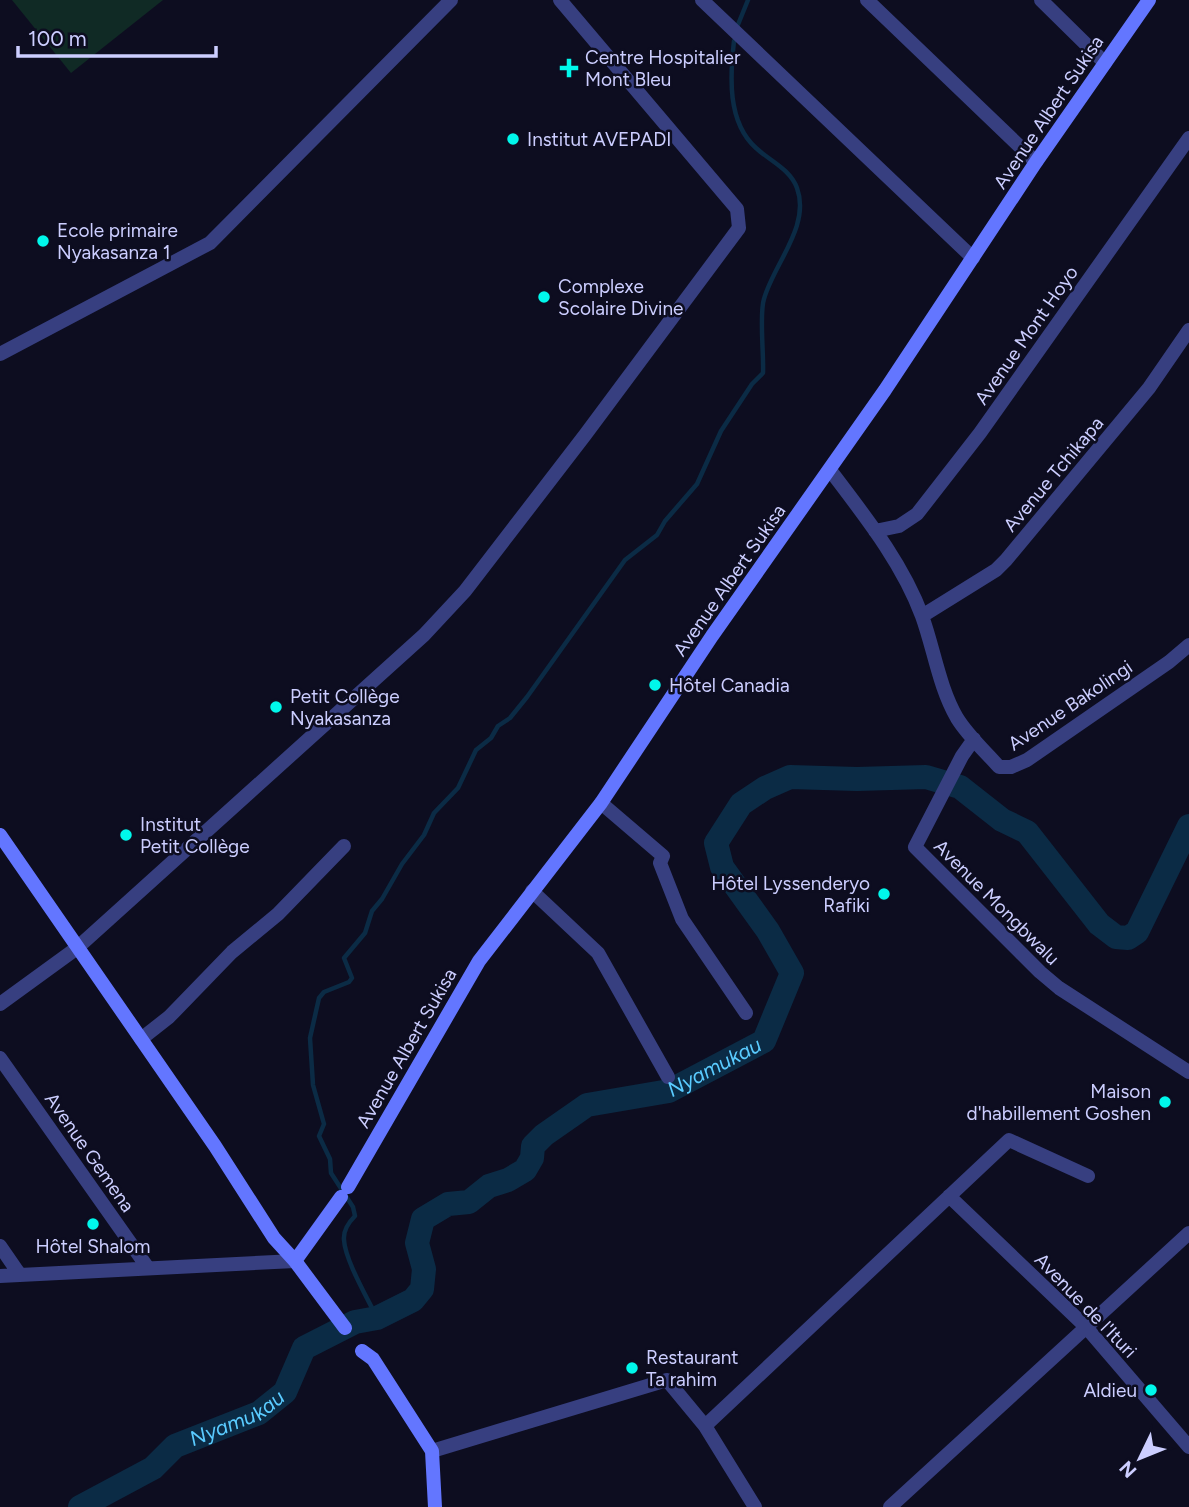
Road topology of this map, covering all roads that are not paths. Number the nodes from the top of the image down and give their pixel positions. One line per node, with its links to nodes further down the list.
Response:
1 (451, 0): 12 (street)
2 (560, 0): 22 (street)
3 (702, 0): 10 (street)
4 (867, 0): 9 (street)
5 (1041, 0): 7 (street)
6 (1149, 0): 7 (street, Avenue Albert Sukisa)
7 (1105, 63): 9 (street, Avenue Albert Sukisa)
8 (1189, 138): 14 (street, Avenue Mont Hoyo)
9 (1036, 162): 10 (street, Avenue Albert Sukisa)
10 (973, 258): 13 (street, Avenue Albert Sukisa)
11 (1189, 330): 15 (street, Avenue Tchikapa)
12 (0, 354)
13 (830, 470): 14 (street, Avenue Bakolingi); 18 (street, Avenue Albert Sukisa)
14 (875, 531): 15 (street, Avenue Bakolingi)
15 (922, 616): 17 (street, Avenue Bakolingi)
16 (1189, 645): 17 (street, Avenue Bakolingi)
17 (974, 739): 27 (street, Avenue Mongbwalu)
18 (601, 803): 21 (street, Avenue Albert Sukisa); 24 (street)
19 (0, 835): 22 (street)
20 (344, 846): 25 (street)
21 (532, 891): 28 (street); 33 (street, Avenue Albert Sukisa)
22 (77, 948): 23 (street); 25 (street)
23 (0, 1004)
24 (746, 1013)
25 (141, 1039): 33 (street)
26 (0, 1058): 34 (street, Avenue Gemena)
27 (1189, 1072)
28 (668, 1077)
29 (1088, 1176): 30 (street)
30 (949, 1196): 37 (street, Avenue de l'Ituri); 40 (street)
31 (1189, 1233): 37 (street)
32 (0, 1246): 35 (street)
33 (295, 1261): 34 (street); 38 (street)
34 (148, 1268): 35 (street)
35 (20, 1275): 36 (street)
36 (0, 1276)
37 (1086, 1327): 41 (street, Avenue de l'Ituri); 45 (street)
38 (345, 1328)
39 (362, 1351): 42 (street)
40 (705, 1426): 42 (street); 44 (street)
41 (1189, 1447)
42 (432, 1451): 43 (street)
43 (435, 1507)
44 (755, 1507)
45 (890, 1507)

